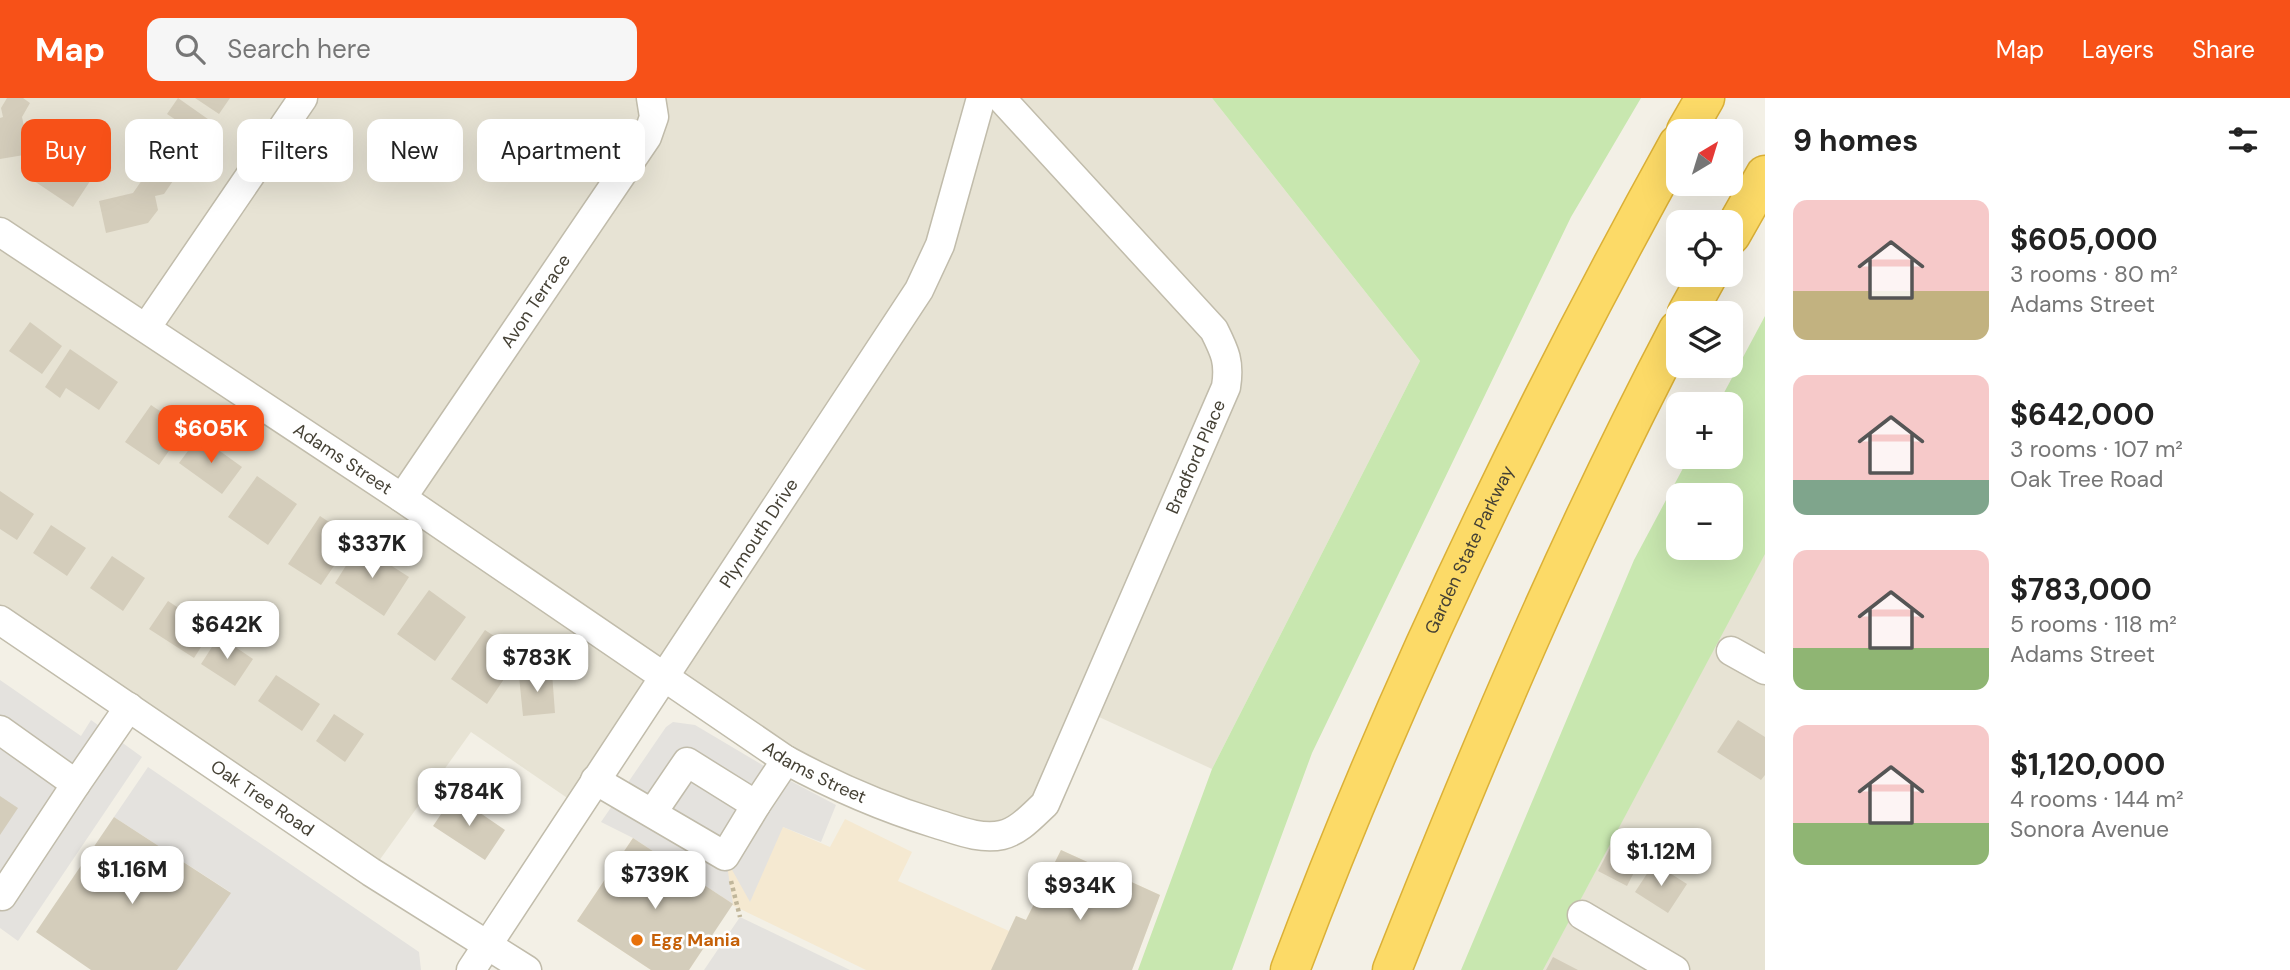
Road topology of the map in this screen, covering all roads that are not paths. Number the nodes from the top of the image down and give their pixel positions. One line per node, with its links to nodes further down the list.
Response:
1 (303, 98): 11 (street)
2 (651, 98): 13 (street, Avon Terrace)
3 (981, 98): 17 (street, Plymouth Drive)
4 (1002, 98): 25 (street, Bradford Place)
5 (1705, 98): 6 (highway)
6 (1693, 119)
7 (1666, 167): 31 (highway, Garden State Parkway)
8 (1765, 174): 9 (highway)
9 (1743, 213)
10 (0, 232): 11 (street, Adams Street)
11 (146, 328): 13 (street, Adams Street)
12 (1666, 353): 32 (highway)
13 (402, 498): 17 (street, Adams Street)
14 (0, 620): 18 (street, Oak Tree Road)
15 (1731, 651): 16 (street)
16 (1765, 670)
17 (663, 676): 20 (street, Adams Street); 21 (street, Plymouth Drive)
18 (129, 707): 22 (street); 28 (street, Oak Tree Road)
19 (0, 730): 22 (street)
20 (786, 760): 23 (street); 25 (street, Adams Street)
21 (596, 780): 24 (street); 28 (street, Plymouth Drive)
22 (76, 784): 26 (street)
23 (756, 804): 24 (street); 24 (street)
24 (653, 812)
25 (984, 836)
26 (0, 894)
27 (1582, 915): 33 (street)
28 (487, 944): 29 (street, Plymouth Drive); 30 (street, Oak Tree Road)
29 (471, 970)
30 (527, 970)
31 (1290, 970)
32 (1392, 970)
33 (1675, 970)

